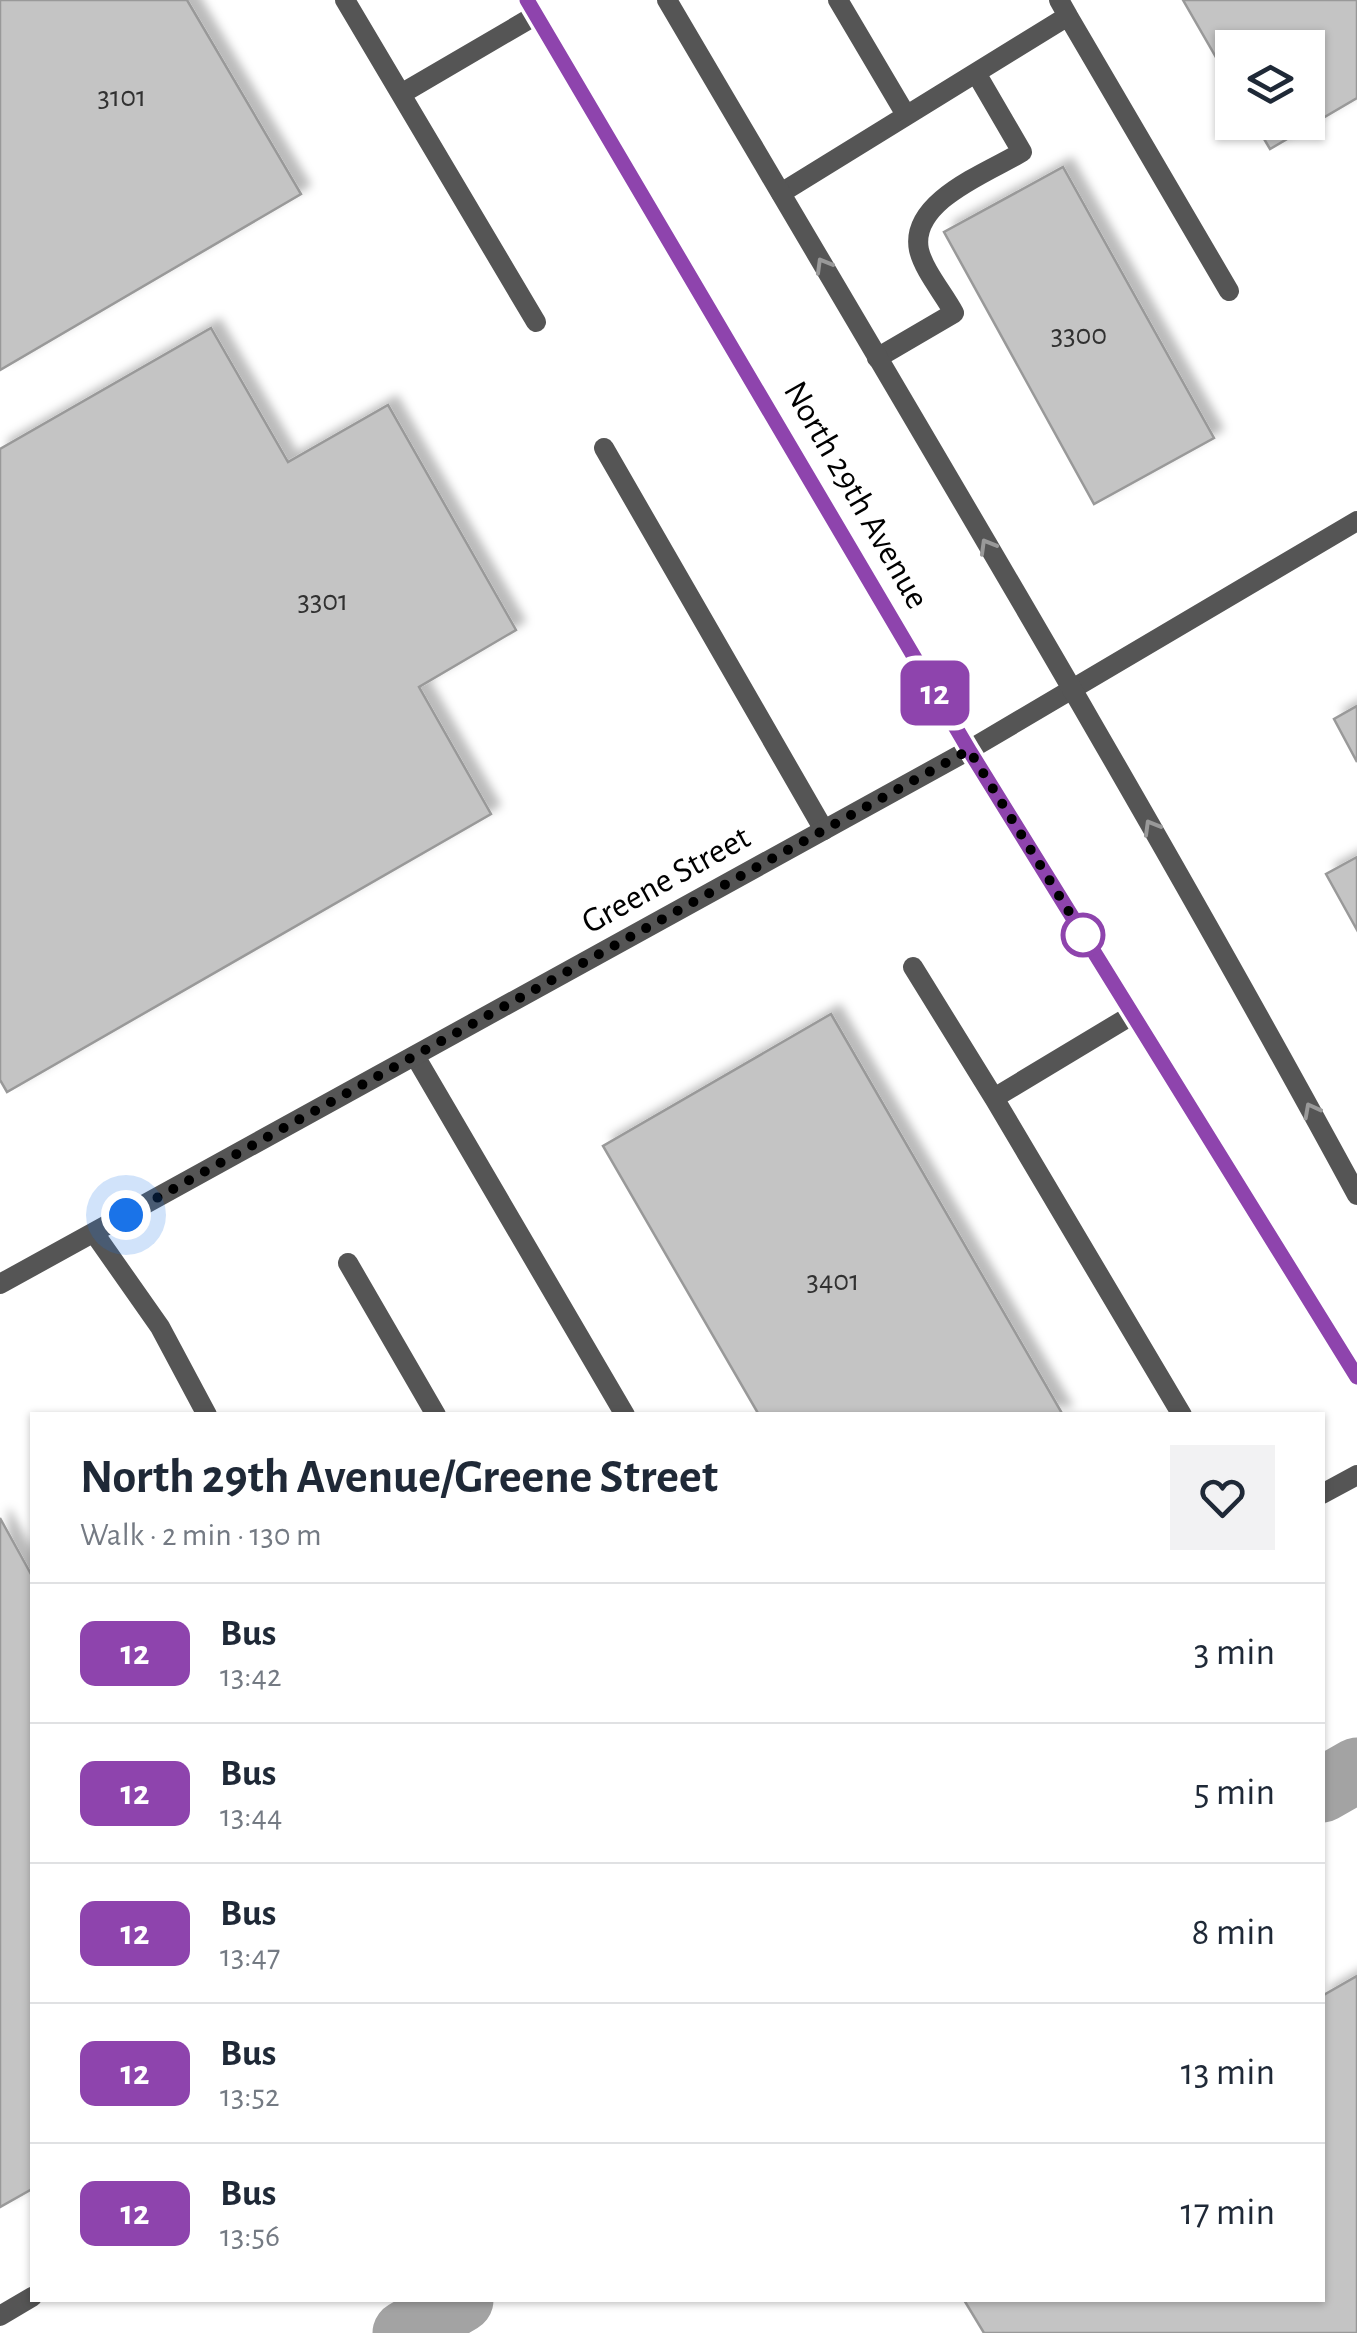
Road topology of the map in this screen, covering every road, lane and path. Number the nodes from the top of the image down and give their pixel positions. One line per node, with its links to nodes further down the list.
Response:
1 (346, 0): 7 (street)
2 (667, 0): 9 (street)
3 (838, 0): 8 (street)
4 (531, 7): 7 (street); 16 (street, North 29th Avenue)
5 (1064, 8): 6 (street); 10 (street)
6 (976, 73): 8 (street); 12 (street)
7 (401, 94): 11 (street)
8 (906, 115): 9 (street)
9 (780, 193): 12 (street, one-way to 9)
10 (1229, 291)
11 (536, 322)
12 (877, 358): 15 (street, one-way to 12)
13 (604, 448): 17 (street)
14 (1357, 522): 15 (street, Greene Street)
15 (1072, 690): 16 (street, Greene Street); 22 (street, one-way to 15)
16 (969, 750): 17 (street, Greene Street); 19 (street, North 29th Avenue)
17 (824, 830): 20 (street, Greene Street)
18 (913, 967): 21 (street)
19 (1132, 1016): 21 (street); 26 (street, North 29th Avenue)
20 (415, 1056): 23 (street, Greene Street); 29 (street)
21 (994, 1098): 30 (street)
22 (1357, 1195)
23 (94, 1233): 25 (street, Greene Street); 27 (street)
24 (348, 1263): 28 (street)
25 (0, 1284)
26 (1357, 1376)
27 (205, 1412)
28 (434, 1412)
29 (623, 1412)
30 (1180, 1412)
31 (1357, 1476): 32 (street)
32 (1325, 1492)
33 (30, 2298): 34 (street)
34 (0, 2316)

